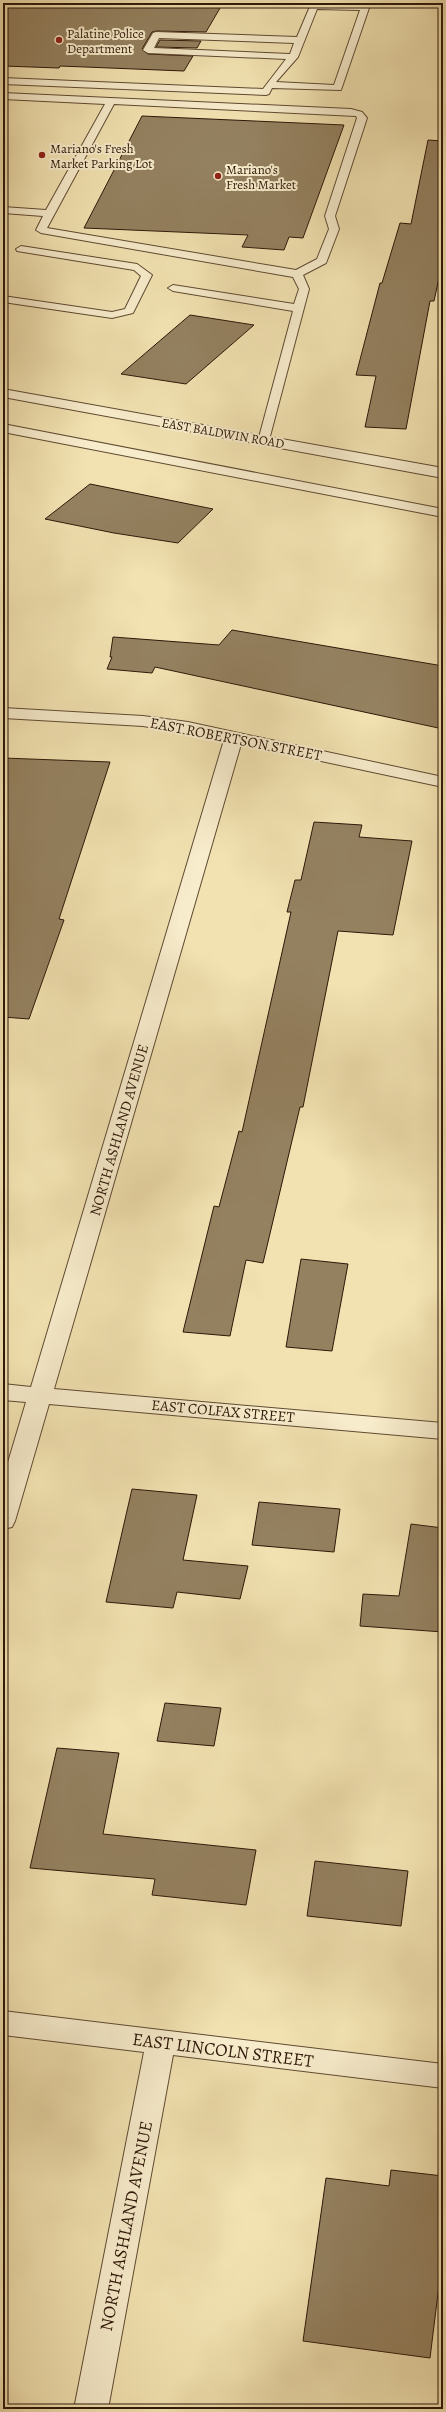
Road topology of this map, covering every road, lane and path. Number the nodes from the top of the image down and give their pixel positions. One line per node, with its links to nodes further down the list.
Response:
1 (300, 40): 2 (lane); 2 (lane); 5 (lane)
2 (293, 57): 4 (lane)
3 (3, 81): 4 (lane)
4 (269, 85): 5 (lane)
5 (338, 88): 8 (lane)
6 (3, 96): 7 (lane)
7 (111, 101): 8 (lane); 10 (lane)
8 (330, 111): 12 (lane)
9 (3, 210): 10 (lane)
10 (49, 213): 12 (lane)
11 (21, 249): 14 (lane)
12 (297, 274): 15 (lane)
13 (173, 288): 15 (lane)
14 (3, 298)
15 (297, 308): 18 (lane)
16 (3, 393): 18 (street, EAST BALDWIN ROAD)
17 (3, 428): 20 (lane)
18 (264, 441): 19 (street, EAST BALDWIN ROAD)
19 (443, 473)
20 (443, 513)
21 (3, 713): 22 (street, EAST ROBERTSON STREET)
22 (234, 738): 23 (street, EAST ROBERTSON STREET); 25 (street, NORTH ASHLAND AVENUE)
23 (443, 782)
24 (3, 1392): 25 (street, EAST COLFAX STREET)
25 (41, 1395): 26 (street, EAST COLFAX STREET); 27 (street, NORTH ASHLAND AVENUE)
26 (443, 1431)
27 (3, 1522)
28 (3, 2023): 29 (street, EAST LINCOLN STREET)
29 (161, 2042): 30 (street, EAST LINCOLN STREET); 31 (street, NORTH ASHLAND AVENUE)
30 (443, 2076)
31 (91, 2409)

